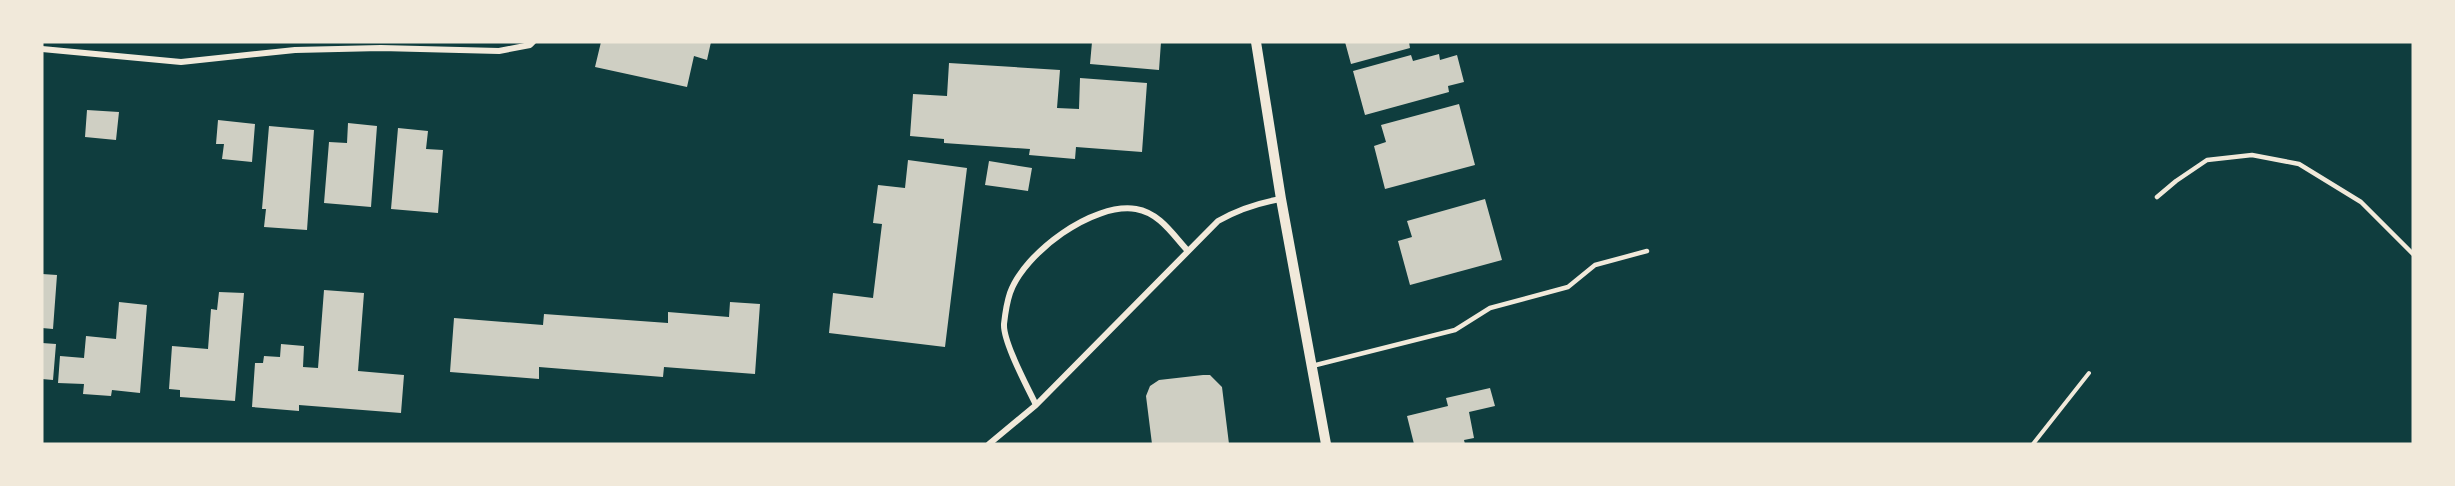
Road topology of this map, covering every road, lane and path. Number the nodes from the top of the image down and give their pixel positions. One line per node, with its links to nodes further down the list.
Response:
1 (533, 42): 3 (street)
2 (1256, 42): 5 (street)
3 (42, 49)
4 (2157, 196): 8 (lane)
5 (1281, 200): 7 (street); 9 (street)
6 (1647, 251): 9 (lane)
7 (1188, 252): 11 (street); 11 (street)
8 (2413, 254)
9 (1312, 366): 13 (street)
10 (2089, 373): 14 (path)
11 (1036, 405): 12 (street)
12 (989, 444)
13 (1326, 444)
14 (2033, 444)

